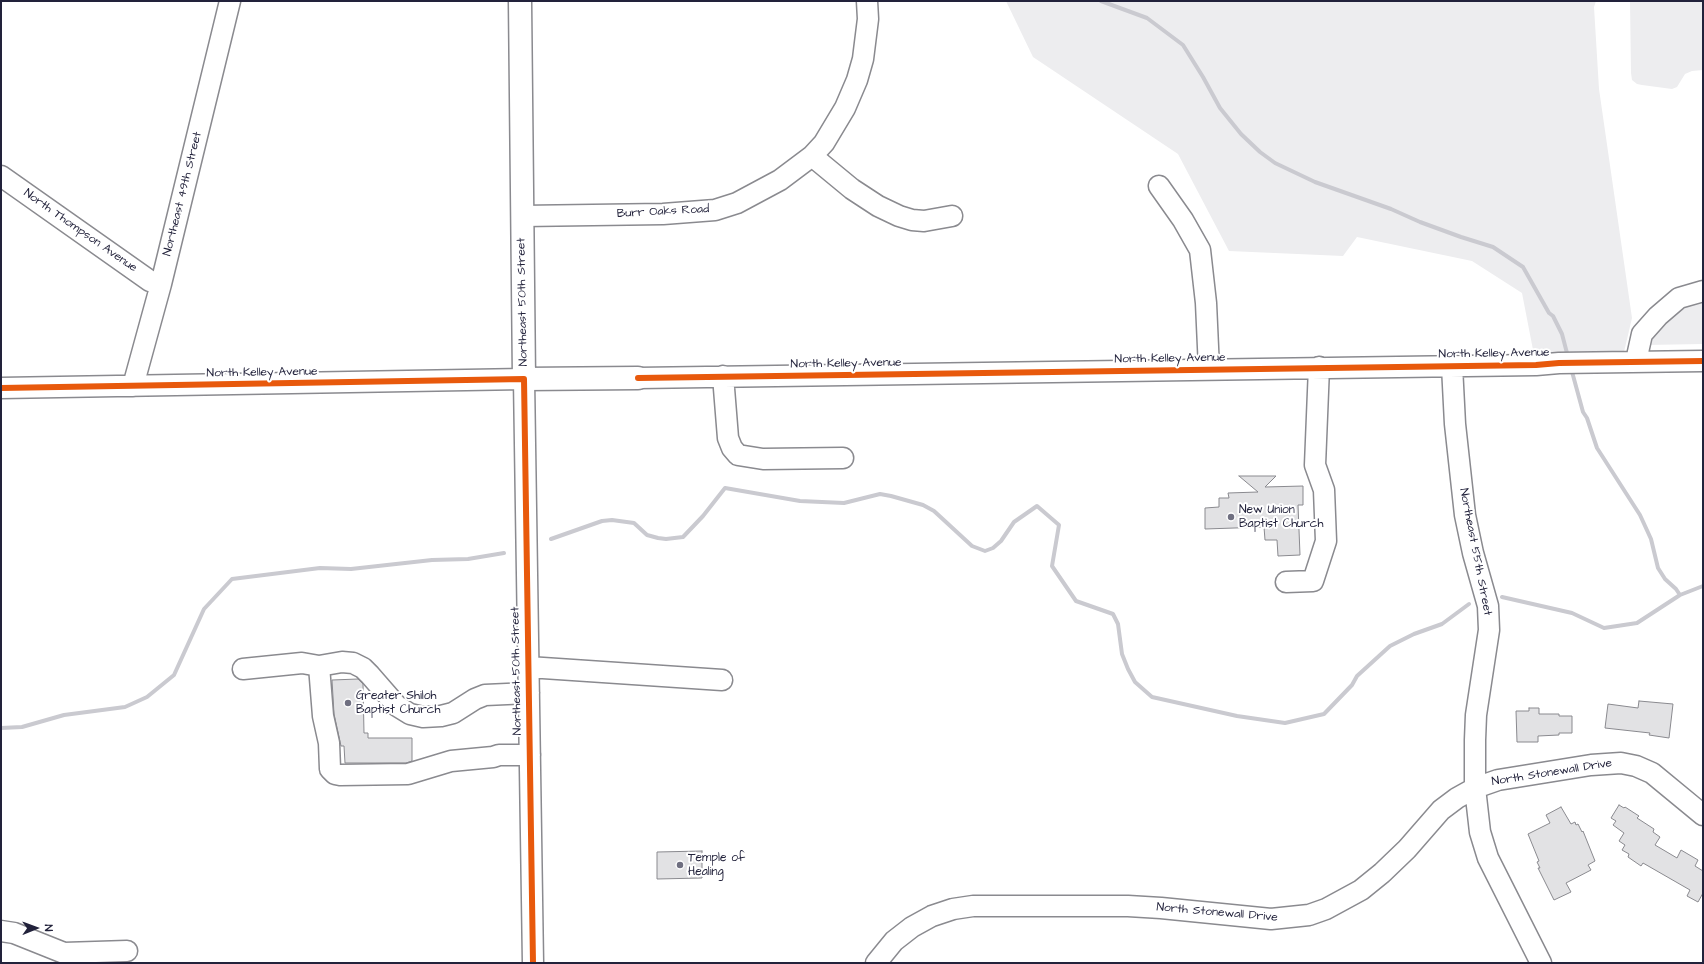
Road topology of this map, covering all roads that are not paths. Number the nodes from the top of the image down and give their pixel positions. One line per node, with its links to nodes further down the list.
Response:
1 (230, 1): 9 (street, Northeast 49th Street)
2 (520, 1): 7 (main road, Northeast 50th Street)
3 (867, 1): 4 (street, Burr Oaks Road)
4 (812, 156): 7 (street, Burr Oaks Road); 8 (street)
5 (1, 176): 9 (street, North Thompson Avenue)
6 (1159, 186): 15 (street)
7 (522, 216): 18 (main road, Northeast 50th Street)
8 (952, 216)
9 (161, 284): 19 (street, Northeast 49th Street)
10 (1703, 291): 11 (street)
11 (1636, 361): 12 (street, North Kelley Avenue); 13 (street, North Kelley Avenue)
12 (1703, 361)
13 (1452, 366): 14 (street, North Kelley Avenue); 29 (street, Northeast 55th Street)
14 (1319, 367): 15 (street, North Kelley Avenue); 22 (street)
15 (1209, 369): 16 (street, North Kelley Avenue)
16 (722, 376): 17 (street, North Kelley Avenue); 21 (street)
17 (638, 378): 18 (main road, North Kelley Avenue)
18 (524, 379): 19 (street, North Kelley Avenue); 24 (street, Northeast 50th Street)
19 (133, 386): 20 (street, North Kelley Avenue)
20 (1, 388)
21 (843, 458)
22 (1286, 582)
23 (319, 666): 25 (street); 27 (street); 28 (street)
24 (528, 667): 26 (street); 27 (street, Northeast 50th Street)
25 (243, 668)
26 (722, 680)
27 (529, 693): 28 (street, Northeast 50th Street)
28 (530, 755): 33 (street, Northeast 50th Street)
29 (1475, 788): 30 (street, North Stonewall Drive); 34 (street, North Stonewall Drive); 35 (street, Northeast 55th Street)
30 (1703, 815)
31 (1, 931): 32 (street)
32 (127, 951)
33 (533, 963)
34 (876, 963)
35 (1541, 963)

